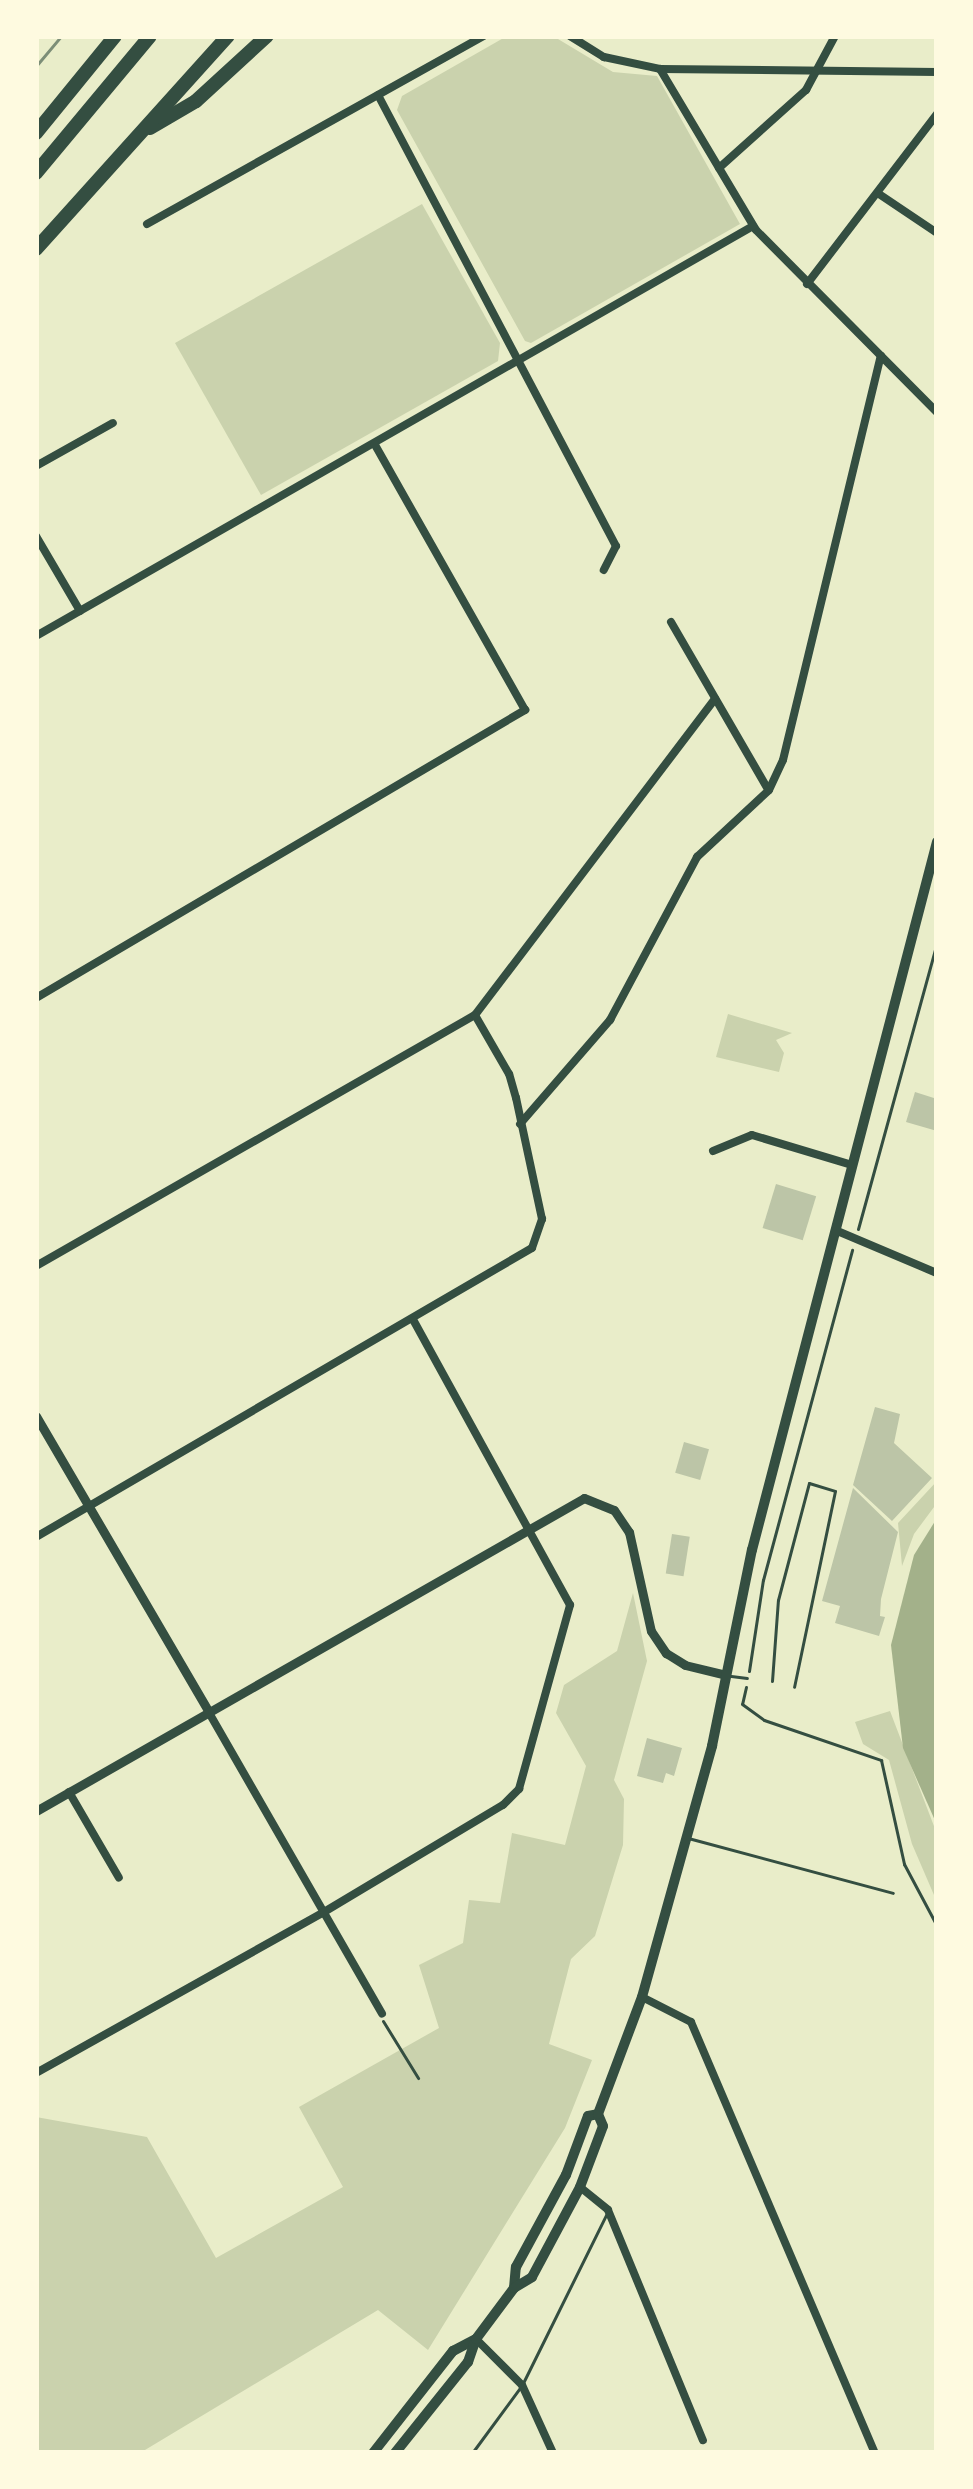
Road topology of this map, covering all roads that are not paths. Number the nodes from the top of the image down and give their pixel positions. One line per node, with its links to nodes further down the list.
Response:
1 (115, 36): 13 (highway)
2 (150, 36): 16 (highway)
3 (228, 36): 14 (highway)
4 (267, 36): 14 (highway)
5 (484, 36): 11 (street)
6 (570, 36): 8 (street)
7 (835, 36): 9 (street)
8 (660, 69): 9 (street); 15 (street)
9 (820, 69): 10 (street); 15 (street)
10 (937, 72)
11 (378, 95): 18 (street); 24 (street)
12 (937, 114): 17 (street)
13 (36, 133)
14 (140, 134): 21 (highway)
15 (719, 168): 19 (street)
16 (36, 173)
17 (879, 194): 20 (street); 22 (street)
18 (147, 224)
19 (754, 226): 22 (street); 24 (street)
20 (937, 233)
21 (36, 249)
22 (808, 284): 23 (street)
23 (880, 356): 25 (street); 35 (street)
24 (520, 362): 27 (street); 30 (street)
25 (937, 412)
26 (113, 423): 28 (street)
27 (376, 445): 31 (street); 37 (street)
28 (36, 466)
29 (36, 536): 31 (street)
30 (604, 570)
31 (80, 611): 33 (street)
32 (671, 622): 34 (street)
33 (36, 636)
34 (715, 699): 35 (street); 38 (street)
35 (769, 790): 39 (street)
36 (937, 842): 41 (main road)
37 (36, 998)
38 (475, 1015): 39 (street); 43 (street)
39 (520, 1124): 45 (street)
40 (713, 1151): 41 (street)
41 (852, 1165): 42 (main road)
42 (835, 1230): 44 (street); 50 (main road)
43 (36, 1266)
44 (937, 1274)
45 (412, 1320): 47 (street); 48 (street)
46 (36, 1416): 47 (street)
47 (88, 1507): 49 (street); 54 (street)
48 (526, 1527): 50 (street); 54 (street); 60 (street)
49 (36, 1537)
50 (726, 1675): 51 (lane); 57 (main road)
51 (747, 1678)
52 (772, 1681): 53 (lane)
53 (794, 1687)
54 (208, 1710): 55 (street); 60 (street)
55 (69, 1792): 56 (street); 58 (street)
56 (36, 1811)
57 (686, 1838): 59 (lane); 61 (main road)
58 (119, 1878)
59 (893, 1893)
60 (324, 1912): 62 (street); 63 (street)
61 (642, 1997): 64 (main road); 75 (street)
62 (382, 2013)
63 (36, 2074)
64 (598, 2114): 65 (main road); 67 (main road)
65 (580, 2186): 66 (street); 67 (main road)
66 (608, 2210): 69 (lane); 70 (street)
67 (514, 2288): 68 (main road)
68 (476, 2338): 69 (street); 71 (main road); 72 (main road)
69 (522, 2385): 73 (lane); 74 (street)
70 (703, 2440)
71 (373, 2453)
72 (394, 2453)
73 (472, 2453)
74 (553, 2453)
75 (874, 2453)

